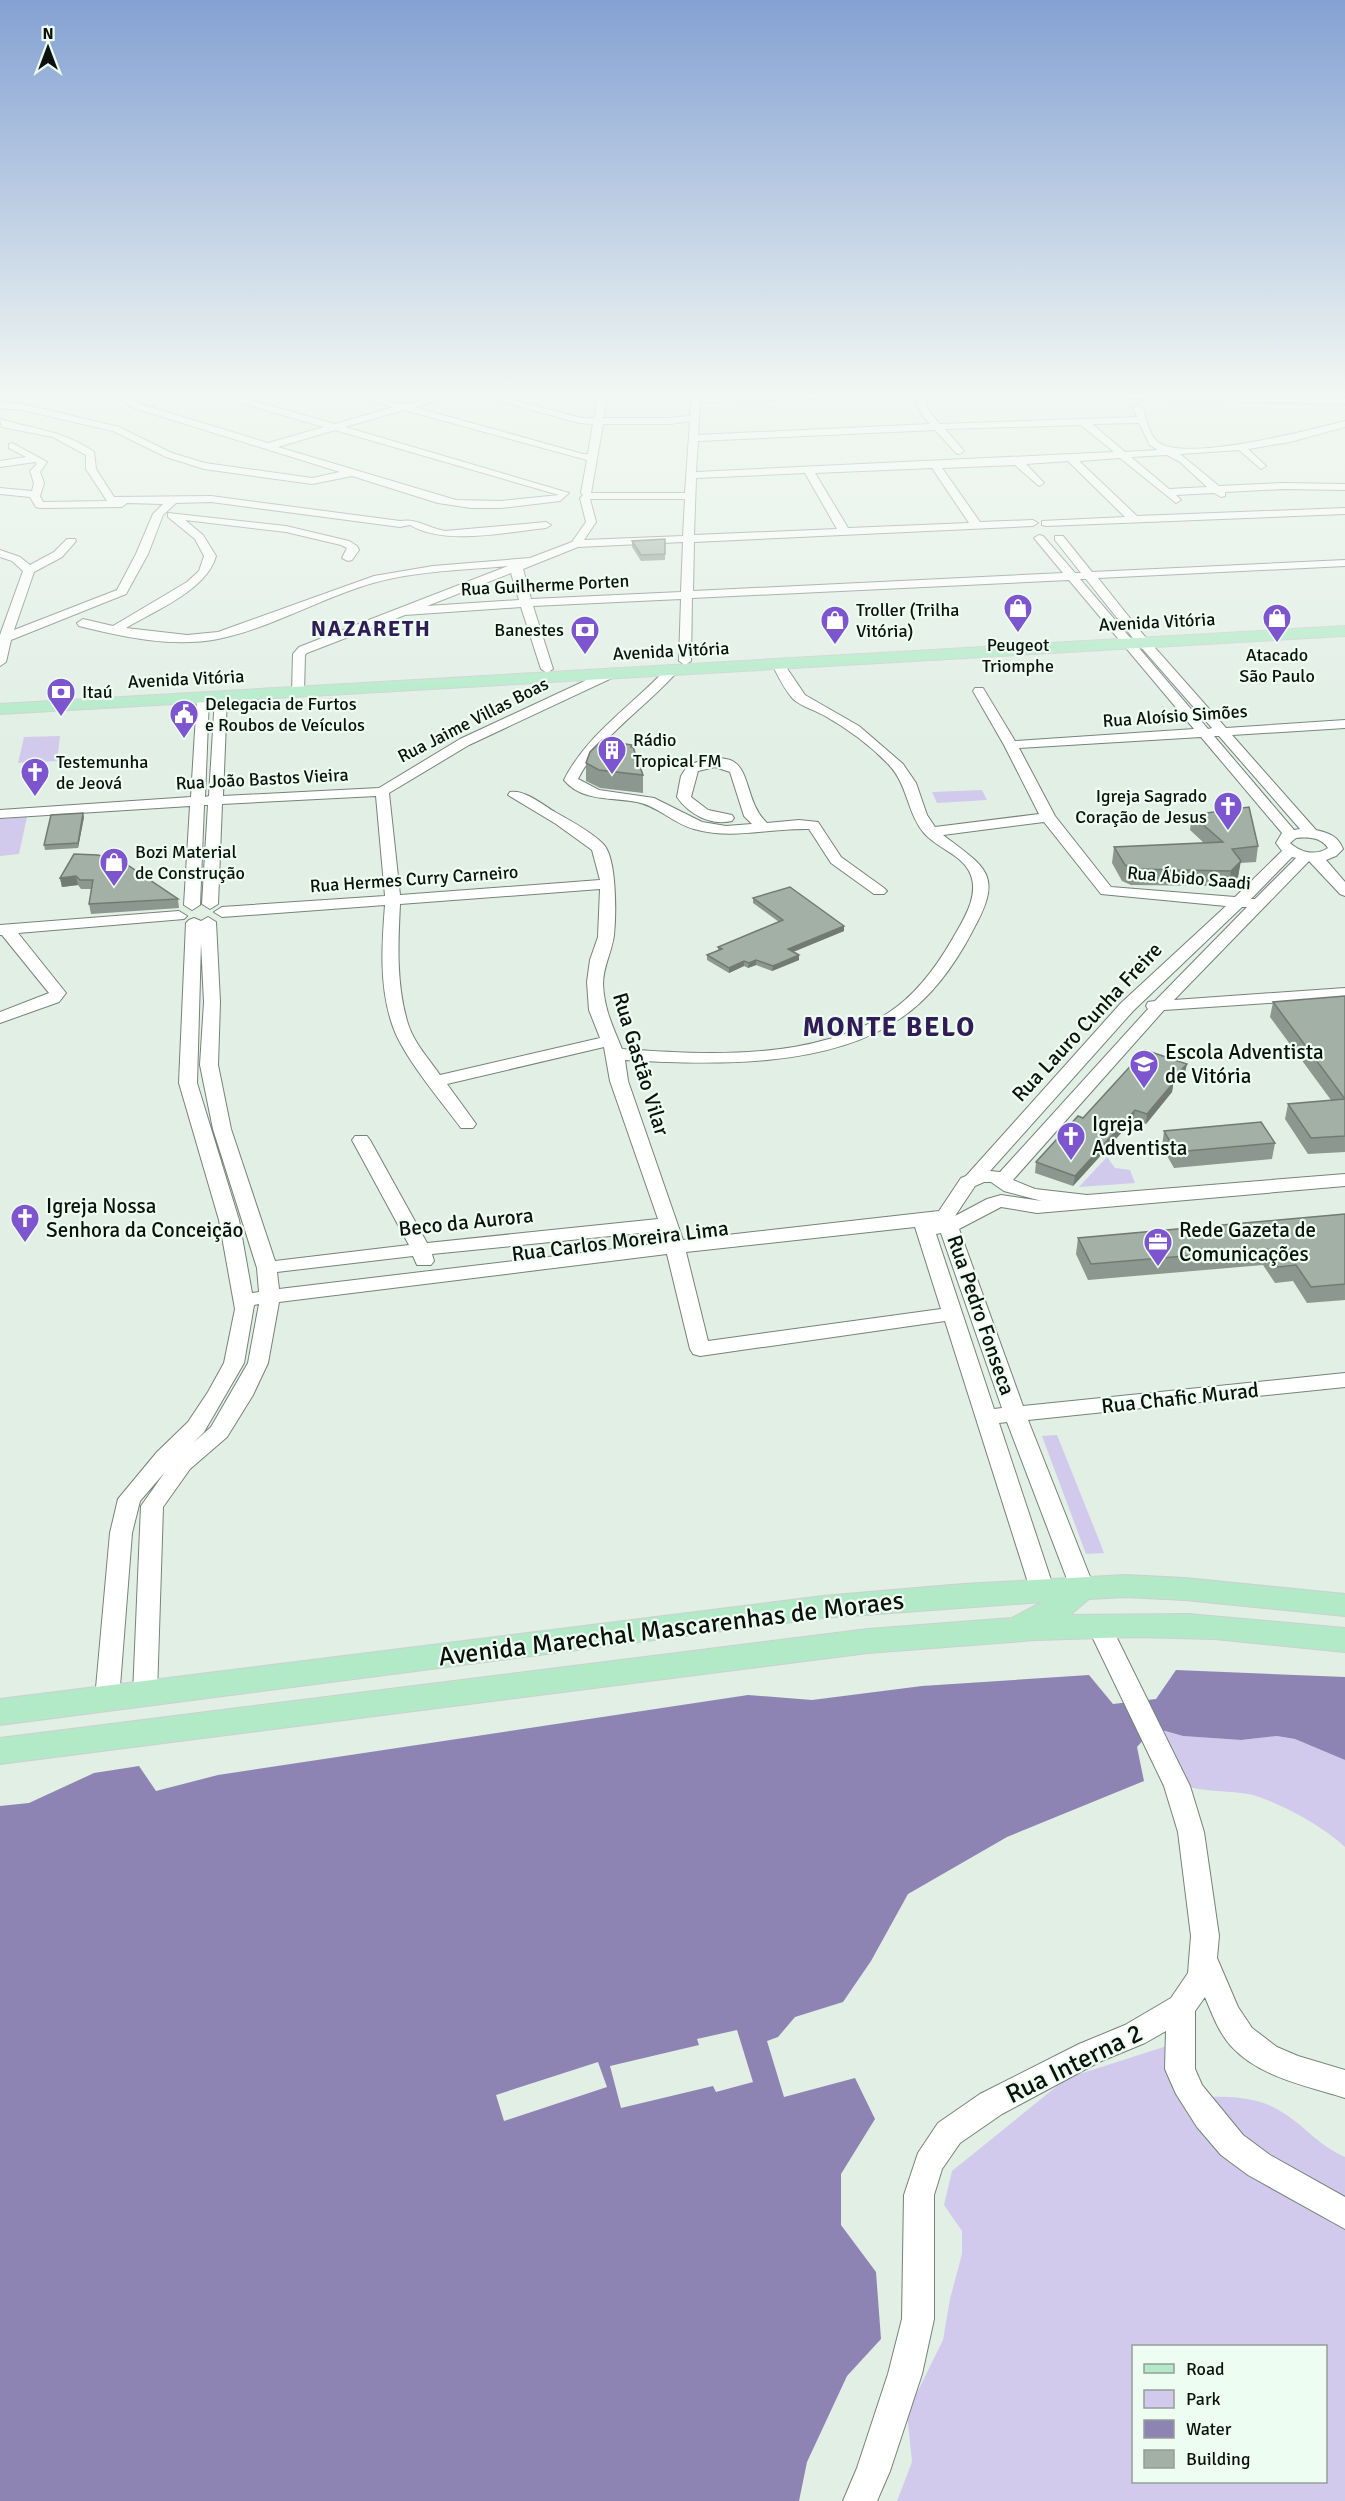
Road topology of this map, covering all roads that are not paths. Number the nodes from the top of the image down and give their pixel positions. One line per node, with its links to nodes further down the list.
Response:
1 (163, 510): 50 (street)
2 (167, 510): 48 (street)
3 (179, 510): 32 (street)
4 (299, 510): 21 (street)
5 (428, 510): 17 (street)
6 (590, 510): 30 (street)
7 (690, 510): 27 (street)
8 (831, 510): 24 (street)
9 (967, 510): 23 (street)
10 (1124, 510): 16 (street)
11 (1187, 510): 15 (street)
12 (1237, 510): 14 (street)
13 (1345, 511): 14 (street)
14 (1242, 514): 15 (street)
15 (1194, 516): 16 (street)
16 (1135, 520): 18 (street)
17 (412, 522): 21 (street); 22 (street)
18 (1099, 522): 20 (street); 25 (street)
19 (1033, 523): 20 (street); 23 (street); 26 (street)
20 (1047, 523): 25 (street)
21 (400, 524): 28 (street)
22 (546, 525)
23 (979, 526): 24 (street); 26 (street)
24 (844, 531): 27 (street)
25 (1063, 536): 26 (street); 38 (street)
26 (1033, 537): 39 (street)
27 (689, 538): 30 (street); 42 (street)
28 (419, 539)
29 (70, 541): 36 (street)
30 (576, 544): 33 (street)
31 (0, 553): 36 (street)
32 (348, 558)
33 (533, 561): 37 (street); 40 (street)
34 (1345, 561): 38 (street, Rua Guilherme Porten)
35 (408, 562): 40 (street)
36 (28, 570): 50 (street)
37 (517, 571): 43 (street); 45 (street)
38 (1089, 575): 39 (street, Rua Guilherme Porten); 51 (street)
39 (1071, 576): 42 (street, Rua Guilherme Porten); 51 (street)
40 (373, 579): 44 (street)
41 (316, 590): 44 (street)
42 (688, 595): 43 (street, Rua Guilherme Porten); 54 (street)
43 (527, 603): 45 (street, Rua Guilherme Porten); 55 (street)
44 (300, 606): 48 (street)
45 (405, 611): 57 (street)
46 (1345, 622): 51 (main road, Avenida Vitória)
47 (83, 623): 48 (street)
48 (115, 630)
49 (1345, 631): 51 (main road, Avenida Vitória)
50 (5, 638): 52 (street)
51 (1132, 639): 53 (main road, Avenida Vitória); 54 (main road, Avenida Vitória); 64 (street); 65 (street)
52 (0, 662)
53 (778, 664): 54 (main road, Avenida Vitória); 75 (street)
54 (678, 666): 55 (main road, Avenida Vitória); 56 (main road, Avenida Vitória); 74 (street)
55 (547, 669): 57 (main road, Avenida Vitória)
56 (575, 682): 57 (main road, Avenida Vitória); 67 (street, Rua Jaime Villas Boas)
57 (298, 688): 59 (main road, Avenida Vitória); 61 (main road, Avenida Vitória)
58 (979, 691): 66 (street, Rua Ábido Saadi)
59 (221, 697): 60 (main road, Avenida Vitória); 70 (street)
60 (203, 698): 62 (main road, Avenida Vitória); 69 (street)
61 (0, 701)
62 (0, 710)
63 (1345, 724): 64 (street, Rua Aloísio Simões)
64 (1224, 731): 65 (street, Rua Aloísio Simões); 76 (street)
65 (1206, 732): 66 (street, Rua Aloísio Simões); 78 (street)
66 (1012, 747): 73 (street, Rua Ábido Saadi)
67 (382, 792): 70 (street, Rua João Bastos Vieira); 83 (street)
68 (515, 795): 80 (street, Rua Gastão Vilar)
69 (199, 801): 70 (street, Rua João Bastos Vieira); 71 (street, Rua João Bastos Vieira); 86 (street)
70 (217, 801): 86 (street)
71 (0, 814)
72 (751, 816): 72 (street); 74 (street)
73 (1048, 817): 75 (street); 84 (street, Rua Ábido Saadi)
74 (762, 827): 81 (street)
75 (930, 832): 92 (street)
76 (1317, 835): 77 (street); 78 (street); 78 (street)
77 (1345, 835)
78 (1316, 850): 79 (street); 82 (street); 84 (street, Rua Lauro Cunha Freire); 85 (street, Rua Lauro Cunha Freire)
79 (1345, 872)
80 (608, 884): 83 (street, Rua Hermes Curry Carneiro); 92 (street, Rua Gastão Vilar)
81 (879, 891)
82 (1345, 891)
83 (393, 900): 86 (street, Rua Hermes Curry Carneiro); 93 (street)
84 (1240, 901): 85 (street, Rua Ábido Saadi); 90 (street, Rua Lauro Cunha Freire)
85 (1260, 904): 89 (street, Rua Lauro Cunha Freire)
86 (201, 914): 87 (street, Rua Hermes Curry Carneiro); 96 (street)
87 (3, 930): 91 (street)
88 (1345, 993): 89 (street)
89 (1159, 1006): 90 (street); 99 (street, Rua Lauro Cunha Freire)
90 (1127, 1007): 98 (street, Rua Lauro Cunha Freire)
91 (0, 1018)
92 (612, 1047): 93 (street); 101 (street, Rua Gastão Vilar)
93 (437, 1081): 94 (street)
94 (467, 1124)
95 (361, 1140): 103 (street)
96 (220, 1154): 105 (street); 108 (street)
97 (1345, 1180): 99 (street)
98 (970, 1182): 99 (street); 100 (street)
99 (1002, 1193): 100 (street, Rua Carlos Moreira Lima)
100 (948, 1221): 102 (street, Rua Carlos Moreira Lima); 111 (street, Rua Pedro Fonseca)
101 (669, 1224): 103 (street, Beco da Aurora); 104 (street, Rua Gastão Vilar)
102 (925, 1226): 104 (street, Rua Carlos Moreira Lima); 109 (street, Rua Pedro Fonseca)
103 (422, 1251): 105 (street, Beco da Aurora); 106 (street)
104 (676, 1252): 106 (street, Rua Carlos Moreira Lima); 107 (street, Rua Carlos Moreira Lima); 109 (street)
105 (267, 1268): 107 (street)
106 (426, 1278): 107 (street, Rua Carlos Moreira Lima)
107 (269, 1303): 108 (street, Rua Carlos Moreira Lima); 119 (street)
108 (245, 1305): 120 (street)
109 (953, 1314): 112 (street, Rua Pedro Fonseca)
110 (1345, 1380): 111 (street, Rua Chafic Murad)
111 (1015, 1415): 112 (street, Rua Pedro Fonseca); 113 (street, Rua Pedro Fonseca)
112 (986, 1417): 114 (street, Rua Pedro Fonseca)
113 (1082, 1587): 114 (main road, Avenida Marechal Mascarenhas de Moraes); 115 (main road, Avenida Marechal Mascarenhas de Moraes); 117 (main road)
114 (1042, 1589): 119 (main road, Avenida Marechal Mascarenhas de Moraes)
115 (1345, 1605)
116 (1099, 1626): 117 (main road, Avenida Marechal Mascarenhas de Moraes); 118 (main road, Avenida Marechal Mascarenhas de Moraes); 123 (street, Rua Interna 2)
117 (1014, 1630): 122 (main road, Avenida Marechal Mascarenhas de Moraes)
118 (1345, 1640)
119 (145, 1694): 120 (main road, Avenida Marechal Mascarenhas de Moraes)
120 (107, 1699): 121 (main road, Avenida Marechal Mascarenhas de Moraes)
121 (0, 1712)
122 (0, 1751)
123 (1204, 1959): 124 (street, Rua Interna 2); 125 (street)
124 (1181, 2007): 126 (street); 127 (street, Rua Interna 2)
125 (1345, 2084)
126 (1345, 2214)
127 (860, 2501)

